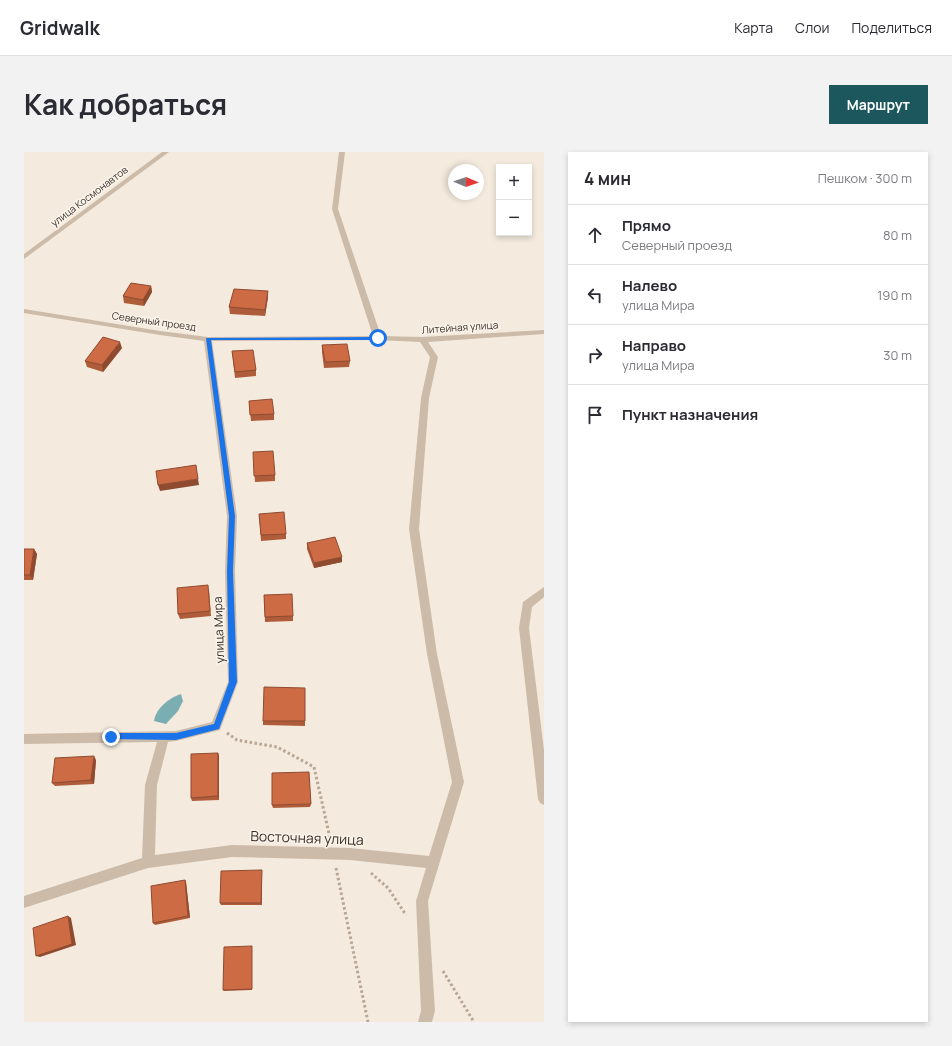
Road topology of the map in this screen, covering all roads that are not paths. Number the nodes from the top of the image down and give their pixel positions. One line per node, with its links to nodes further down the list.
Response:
1 (166, 152): 3 (street, улица Космонавтов)
2 (342, 152): 6 (street)
3 (24, 257)
4 (24, 310): 7 (street, Северный проезд)
5 (544, 332): 8 (street, Литейная улица)
6 (378, 338): 7 (street, Северный проезд); 8 (street, Литейная улица)
7 (208, 339): 10 (street, улица Мира)
8 (422, 340): 14 (street)
9 (544, 591): 12 (street)
10 (164, 737): 11 (street, улица Мира); 13 (street)
11 (24, 739)
12 (544, 799)
13 (148, 862): 14 (street, Восточная улица); 15 (street, Восточная улица)
14 (434, 863): 16 (street)
15 (24, 902)
16 (425, 1022)

